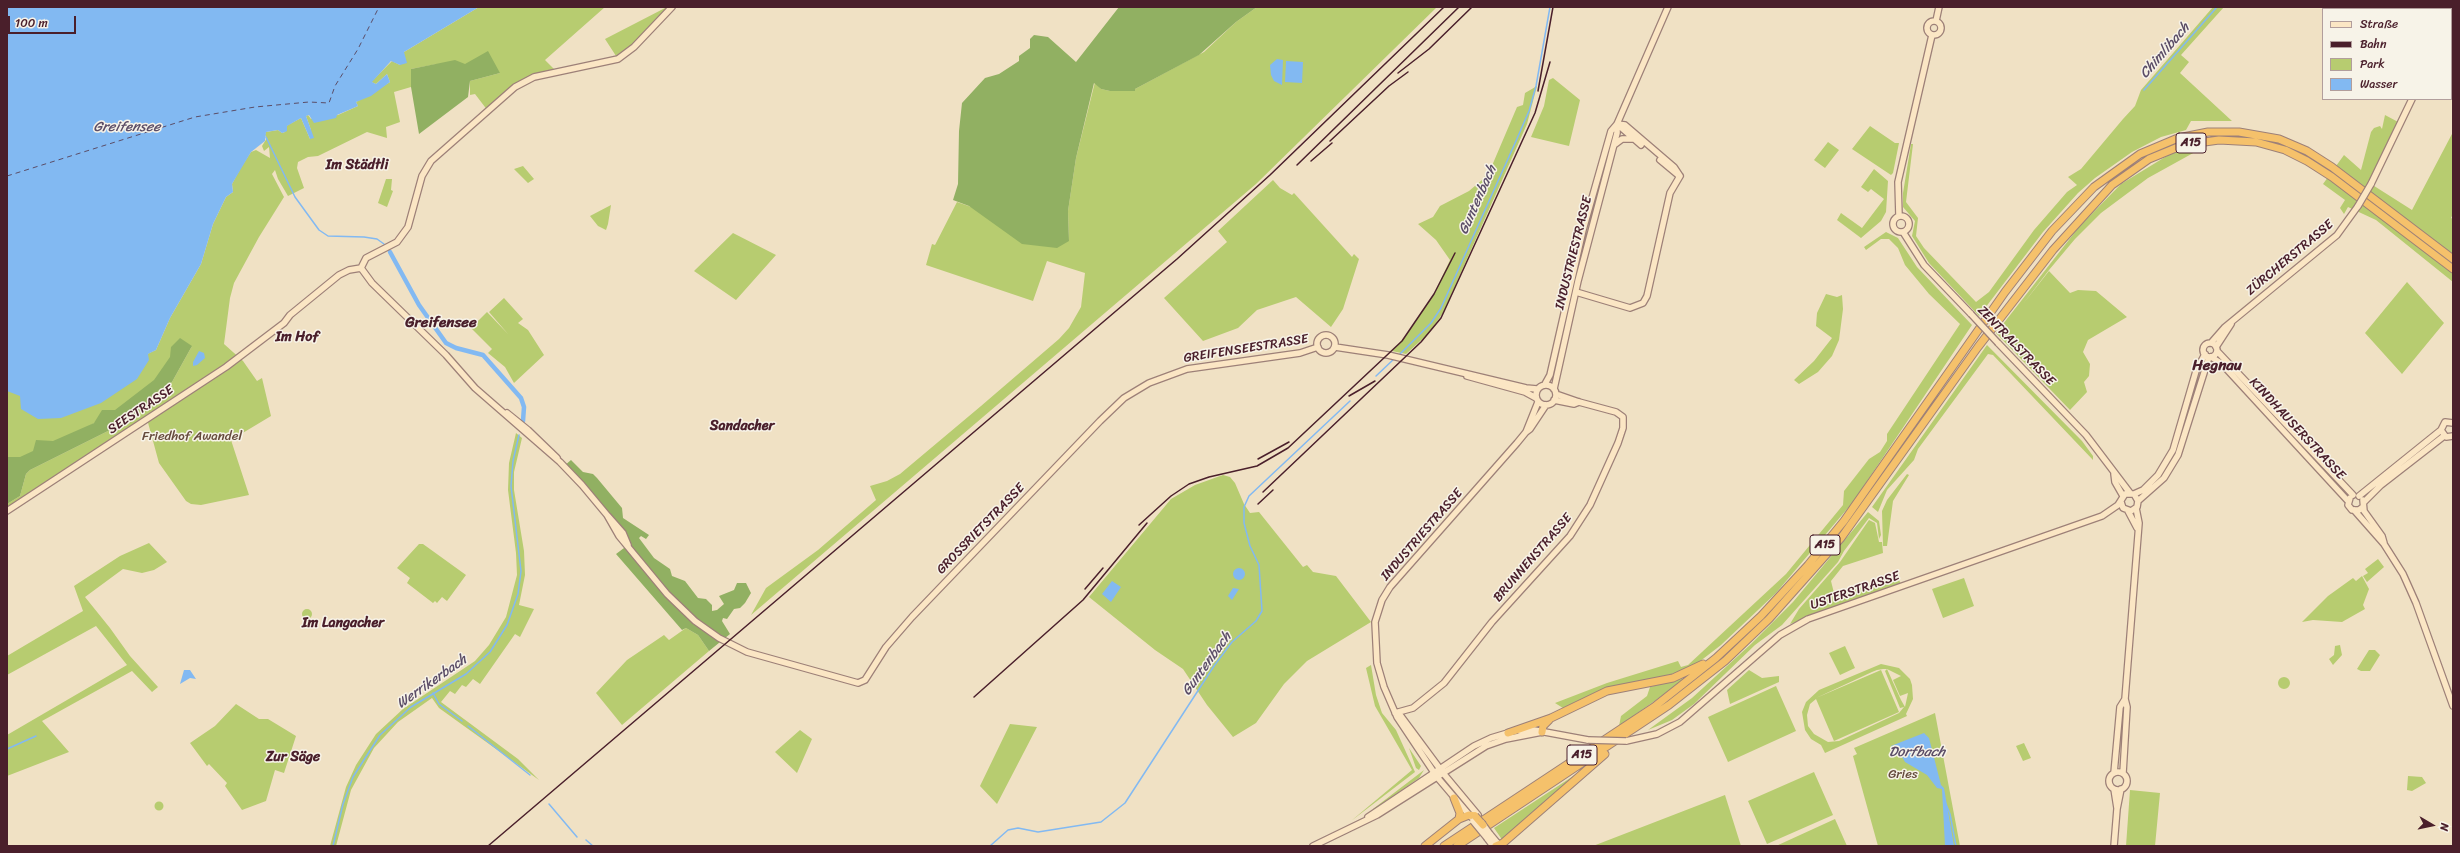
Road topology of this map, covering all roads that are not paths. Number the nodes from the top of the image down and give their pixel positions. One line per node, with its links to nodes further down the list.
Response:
1 (672, 7): 14 (main road)
2 (1668, 7): 7 (main road, INDUSTRIESTRASSE)
3 (1939, 7): 4 (main road)
4 (1936, 21): 5 (main road); 5 (main road)
5 (1932, 35): 11 (main road)
6 (2412, 100): 18 (main road, ZÜRCHERSTRASSE, bridge)
7 (1617, 124): 8 (main road); 9 (main road, INDUSTRIESTRASSE); 10 (main road); 24 (main road, INDUSTRIESTRASSE)
8 (1634, 139): 9 (main road); 10 (main road)
9 (1613, 147): 16 (main road, INDUSTRIESTRASSE)
10 (1680, 176): 16 (main road)
11 (1899, 216): 12 (main road); 12 (main road)
12 (1903, 232): 35 (main road, ZENTRALSTRASSE, bridge)
13 (2453, 259): 49 (highway, A15)
14 (360, 268): 26 (main road, GROSSRIETSTRASSE); 45 (main road, SEESTRASSE)
15 (2453, 269): 58 (highway, A15)
16 (1576, 292): 27 (main road, INDUSTRIESTRASSE)
17 (1335, 347): 19 (main road); 19 (main road); 21 (main road)
18 (2215, 347): 20 (main road); 20 (main road); 37 (main road, KINDHAUSERSTRASSE)
19 (1318, 348): 26 (main road, GREIFENSEESTRASSE)
20 (2208, 356): 36 (main road, USTERSTRASSE); 39 (main road); 40 (main road, KINDHAUSERSTRASSE)
21 (1458, 372): 22 (main road); 23 (main road)
22 (1484, 377): 23 (main road); 25 (main road)
23 (1475, 379): 28 (main road)
24 (1545, 384): 25 (main road); 27 (main road)
25 (1537, 389): 28 (main road, INDUSTRIESTRASSE)
26 (1133, 392)
27 (1555, 394): 29 (main road, INDUSTRIESTRASSE); 52 (main road, BRUNNENSTRASSE)
28 (1537, 400): 29 (main road); 32 (main road, INDUSTRIESTRASSE)
29 (1546, 405): 32 (main road, INDUSTRIESTRASSE)
30 (2453, 423): 31 (main road)
31 (2441, 430): 33 (main road); 37 (main road)
32 (1526, 432): 53 (main road, INDUSTRIESTRASSE)
33 (2444, 436): 34 (main road); 41 (main road)
34 (2453, 436)
35 (2114, 474): 36 (main road, ZENTRALSTRASSE); 38 (main road, ZENTRALSTRASSE)
36 (2132, 494): 38 (main road, USTERSTRASSE); 39 (main road)
37 (2356, 495): 40 (main road, KINDHAUSERSTRASSE); 41 (main road, KINDHAUSERSTRASSE)
38 (2122, 499): 43 (main road); 46 (main road, USTERSTRASSE)
39 (2138, 501): 42 (main road)
40 (2348, 501): 44 (main road, KINDHAUSERSTRASSE)
41 (2363, 504): 44 (main road); 48 (main road, KINDHAUSERSTRASSE)
42 (2136, 508): 43 (main road, USTERSTRASSE); 47 (main road)
43 (2126, 510): 46 (main road, USTERSTRASSE); 47 (main road)
44 (2354, 510): 48 (main road, KINDHAUSERSTRASSE)
45 (7, 511)
46 (2109, 512): 56 (main road, USTERSTRASSE, bridge)
47 (2137, 528): 50 (main road)
48 (2384, 544): 51 (main road, KINDHAUSERSTRASSE)
49 (1716, 658): 54 (highway); 74 (highway, A15)
50 (2125, 699): 60 (main road); 61 (main road)
51 (2453, 706)
52 (1410, 710): 53 (main road, BRUNNENSTRASSE); 55 (main road)
53 (1395, 713): 55 (main road, INDUSTRIESTRASSE); 62 (main road, INDUSTRIESTRASSE)
54 (1551, 718): 56 (highway); 57 (highway)
55 (1405, 723): 59 (main road, INDUSTRIESTRASSE)
56 (1542, 732): 57 (main road, USTERSTRASSE); 59 (main road, USTERSTRASSE)
57 (1508, 733): 59 (main road, USTERSTRASSE)
58 (1626, 735): 71 (highway); 75 (highway, A15)
59 (1441, 771): 62 (main road); 67 (main road, INDUSTRIESTRASSE)
60 (2114, 773): 61 (main road); 63 (main road)
61 (2123, 773): 64 (main road)
62 (1435, 775): 65 (main road, INDUSTRIESTRASSE); 72 (main road)
63 (2114, 789): 64 (main road); 66 (main road)
64 (2121, 789): 66 (main road)
65 (1454, 798): 67 (main road, INDUSTRIESTRASSE); 68 (highway)
66 (2117, 809): 78 (main road)
67 (1474, 817): 68 (highway); 69 (highway, bridge); 70 (main road, bridge)
68 (1458, 819): 73 (highway)
69 (1483, 824): 70 (main road, bridge)
70 (1489, 836): 76 (main road)
71 (1512, 836): 76 (highway); 77 (highway)
72 (1313, 846)
73 (1425, 846)
74 (1444, 846)
75 (1457, 846)
76 (1497, 846)
77 (1510, 846)
78 (2114, 846)

